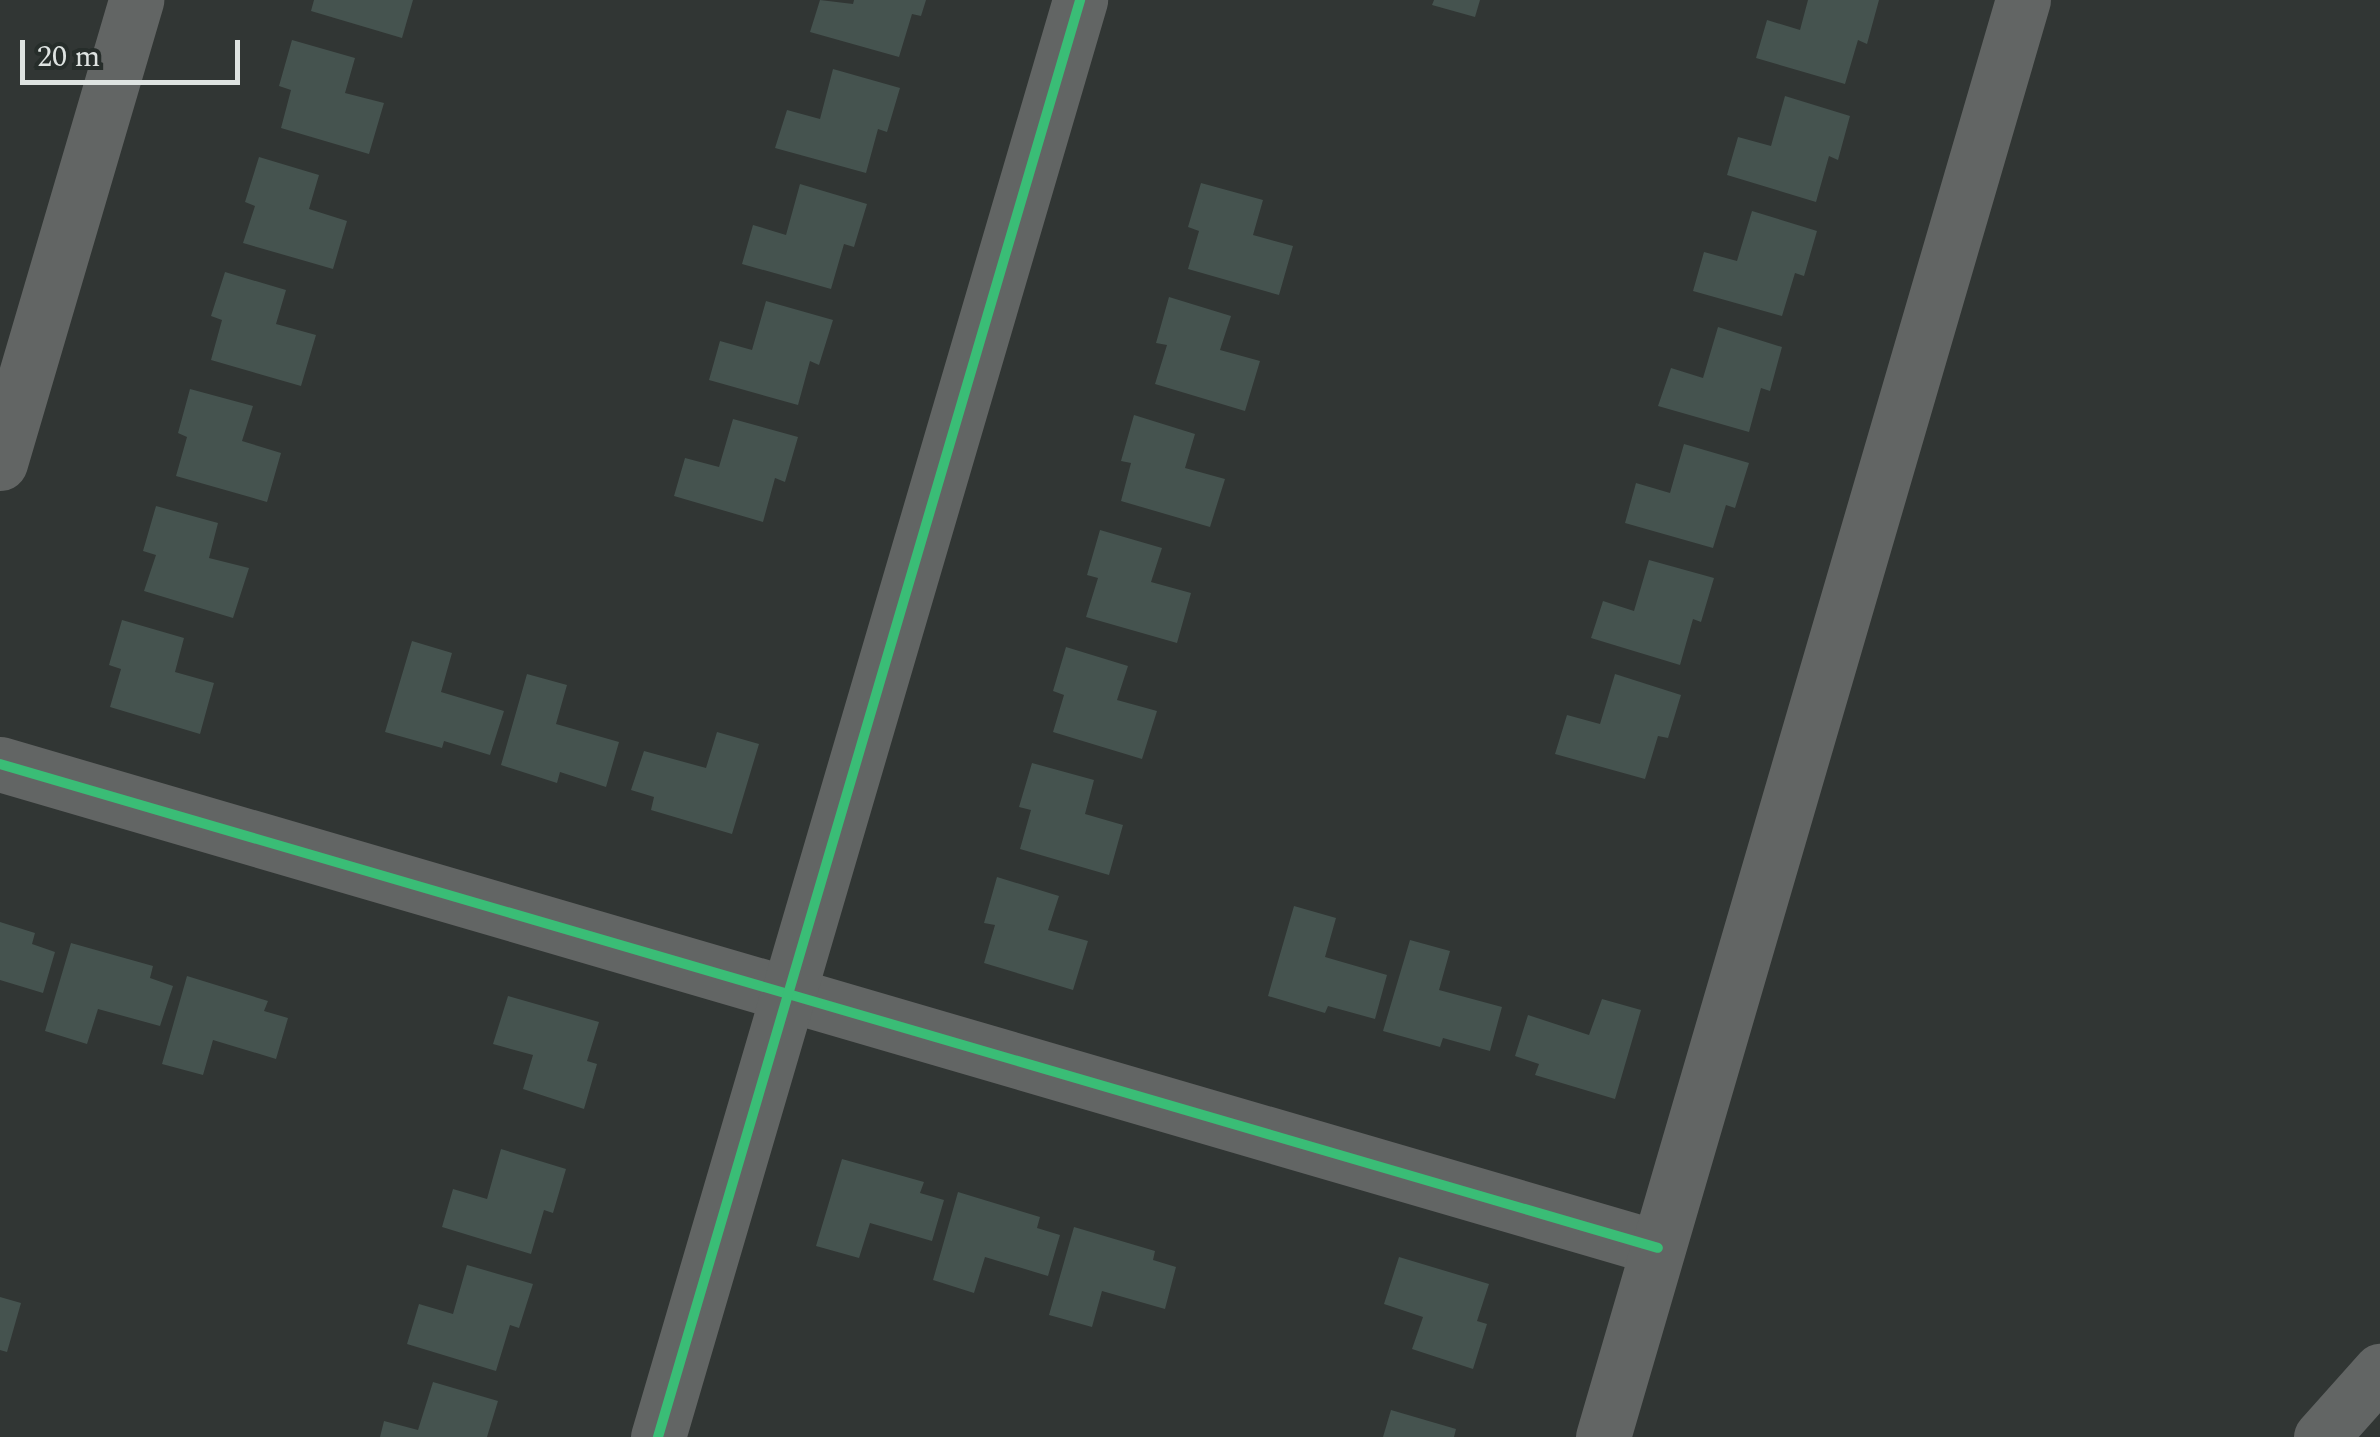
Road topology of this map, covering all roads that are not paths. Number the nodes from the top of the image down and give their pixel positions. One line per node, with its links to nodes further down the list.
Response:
1 (136, 0): 4 (street)
2 (1080, 0): 6 (street)
3 (2024, 0): 7 (street)
4 (0, 463)
5 (0, 764): 6 (street)
6 (788, 994): 7 (street); 9 (street)
7 (1658, 1248): 10 (street)
8 (2380, 1371): 11 (street)
9 (658, 1437)
10 (1603, 1437)
11 (2321, 1437)

